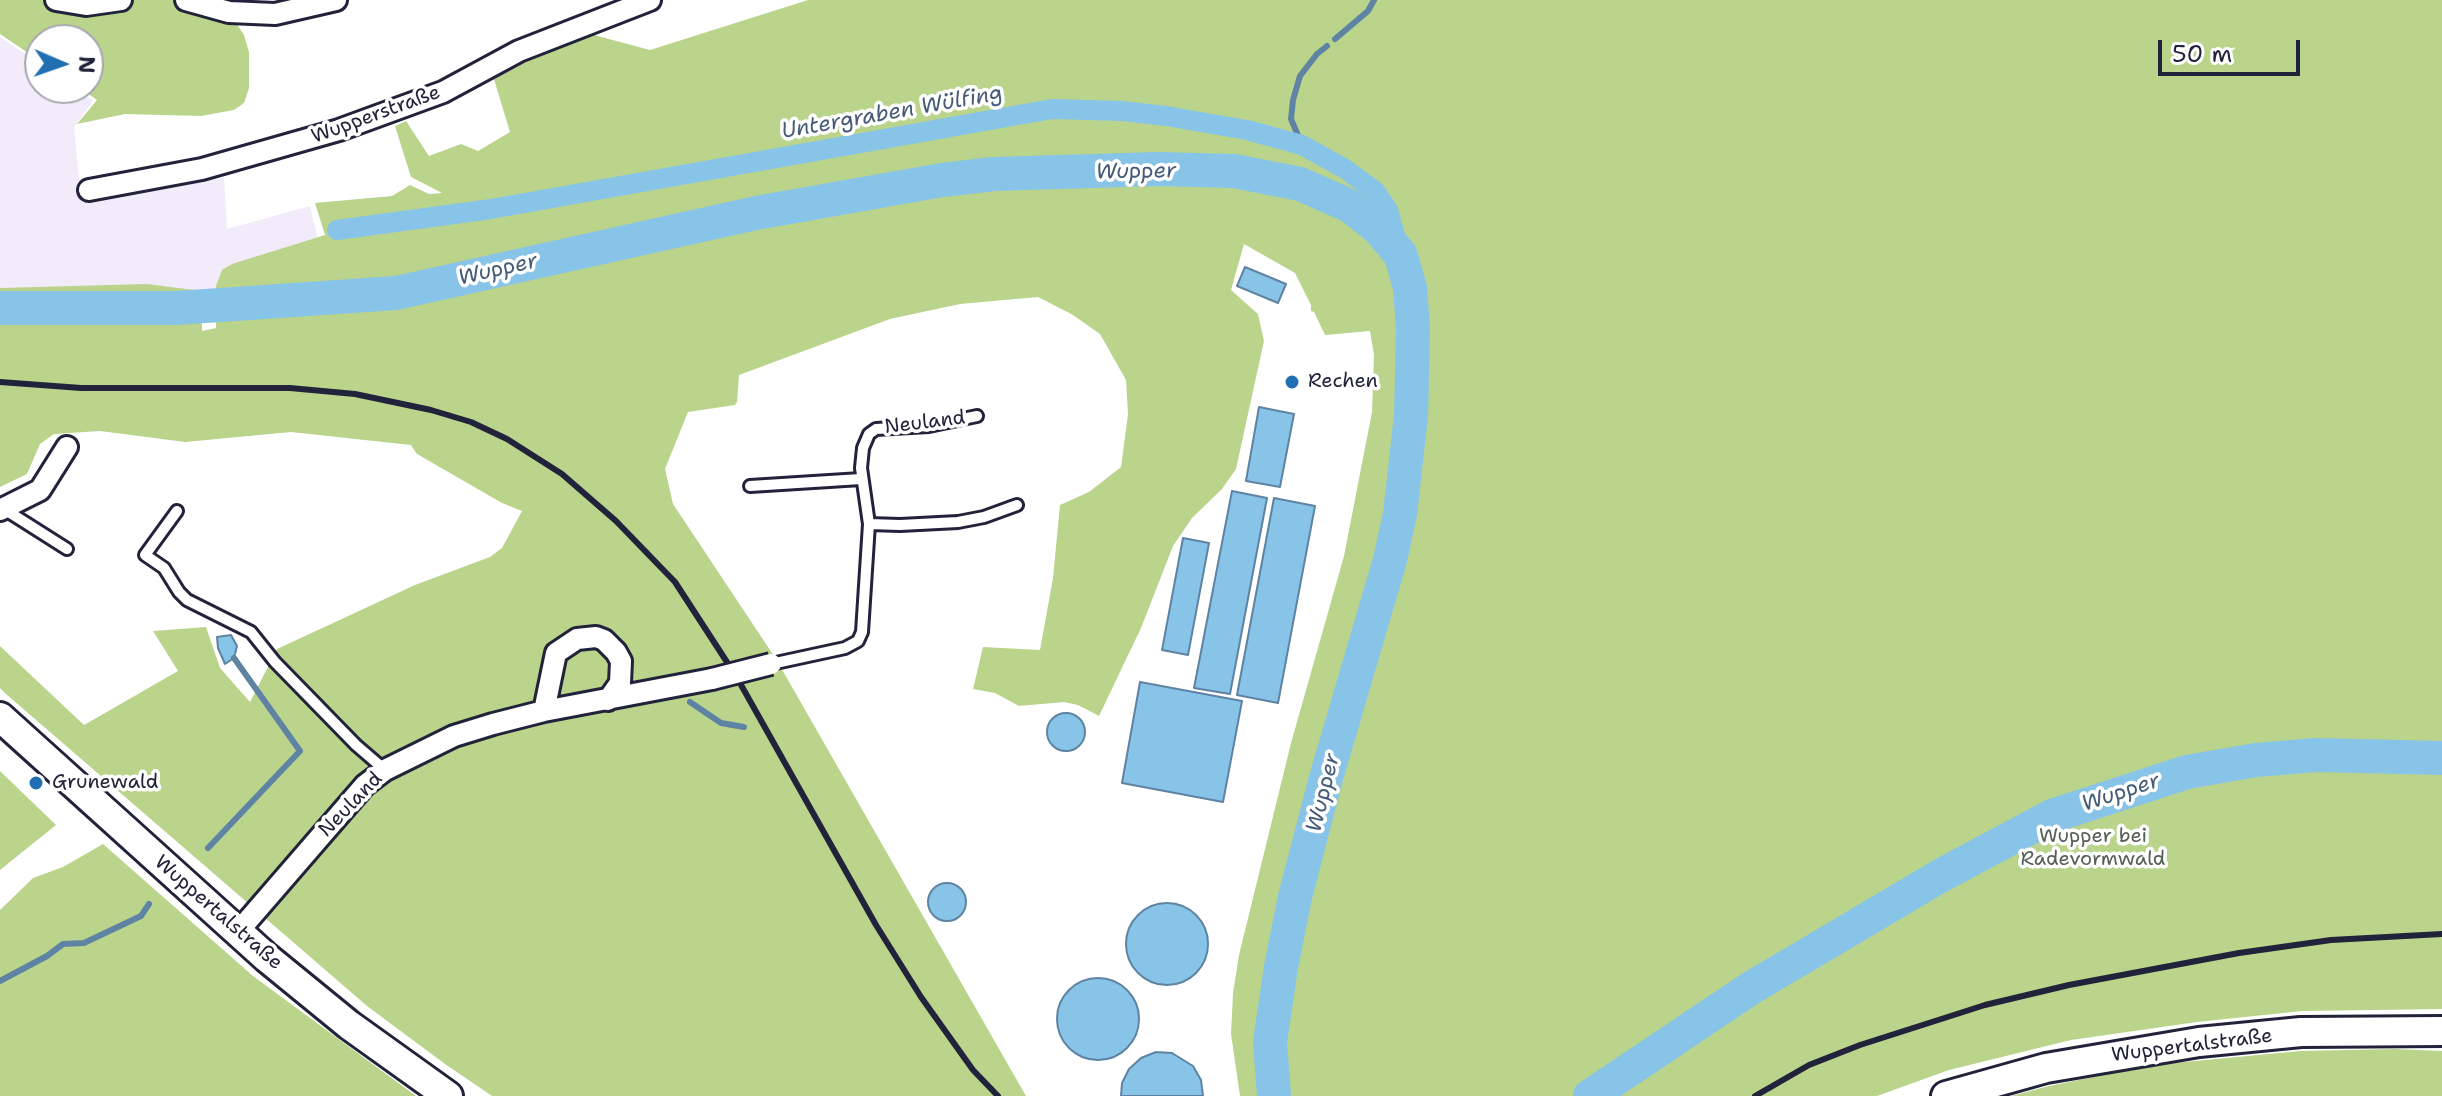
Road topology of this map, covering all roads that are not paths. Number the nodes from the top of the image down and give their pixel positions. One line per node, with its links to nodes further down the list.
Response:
1 (56, 0): 2 (street)
2 (121, 0)
3 (186, 0): 4 (street)
4 (336, 0)
5 (650, 0): 6 (street, Wupperstraße)
6 (89, 190)
7 (977, 416): 9 (lane, Neuland)
8 (67, 447): 12 (street)
9 (861, 479): 10 (lane); 14 (lane, Neuland)
10 (750, 486)
11 (1017, 505): 14 (lane)
12 (2, 509): 15 (lane)
13 (177, 511): 20 (lane)
14 (869, 524): 16 (lane, Neuland)
15 (67, 549)
16 (771, 664): 17 (street, Neuland, bridge)
17 (608, 700): 18 (street, Neuland); 18 (street)
18 (544, 711): 20 (street, Neuland)
19 (0, 717): 21 (main road, Wuppertalstraße)
20 (385, 770): 21 (street, Neuland)
21 (237, 933): 23 (main road, Wuppertalstraße)
22 (2442, 1031): 24 (main road, Wuppertalstraße)
23 (448, 1096)
24 (1946, 1096)

